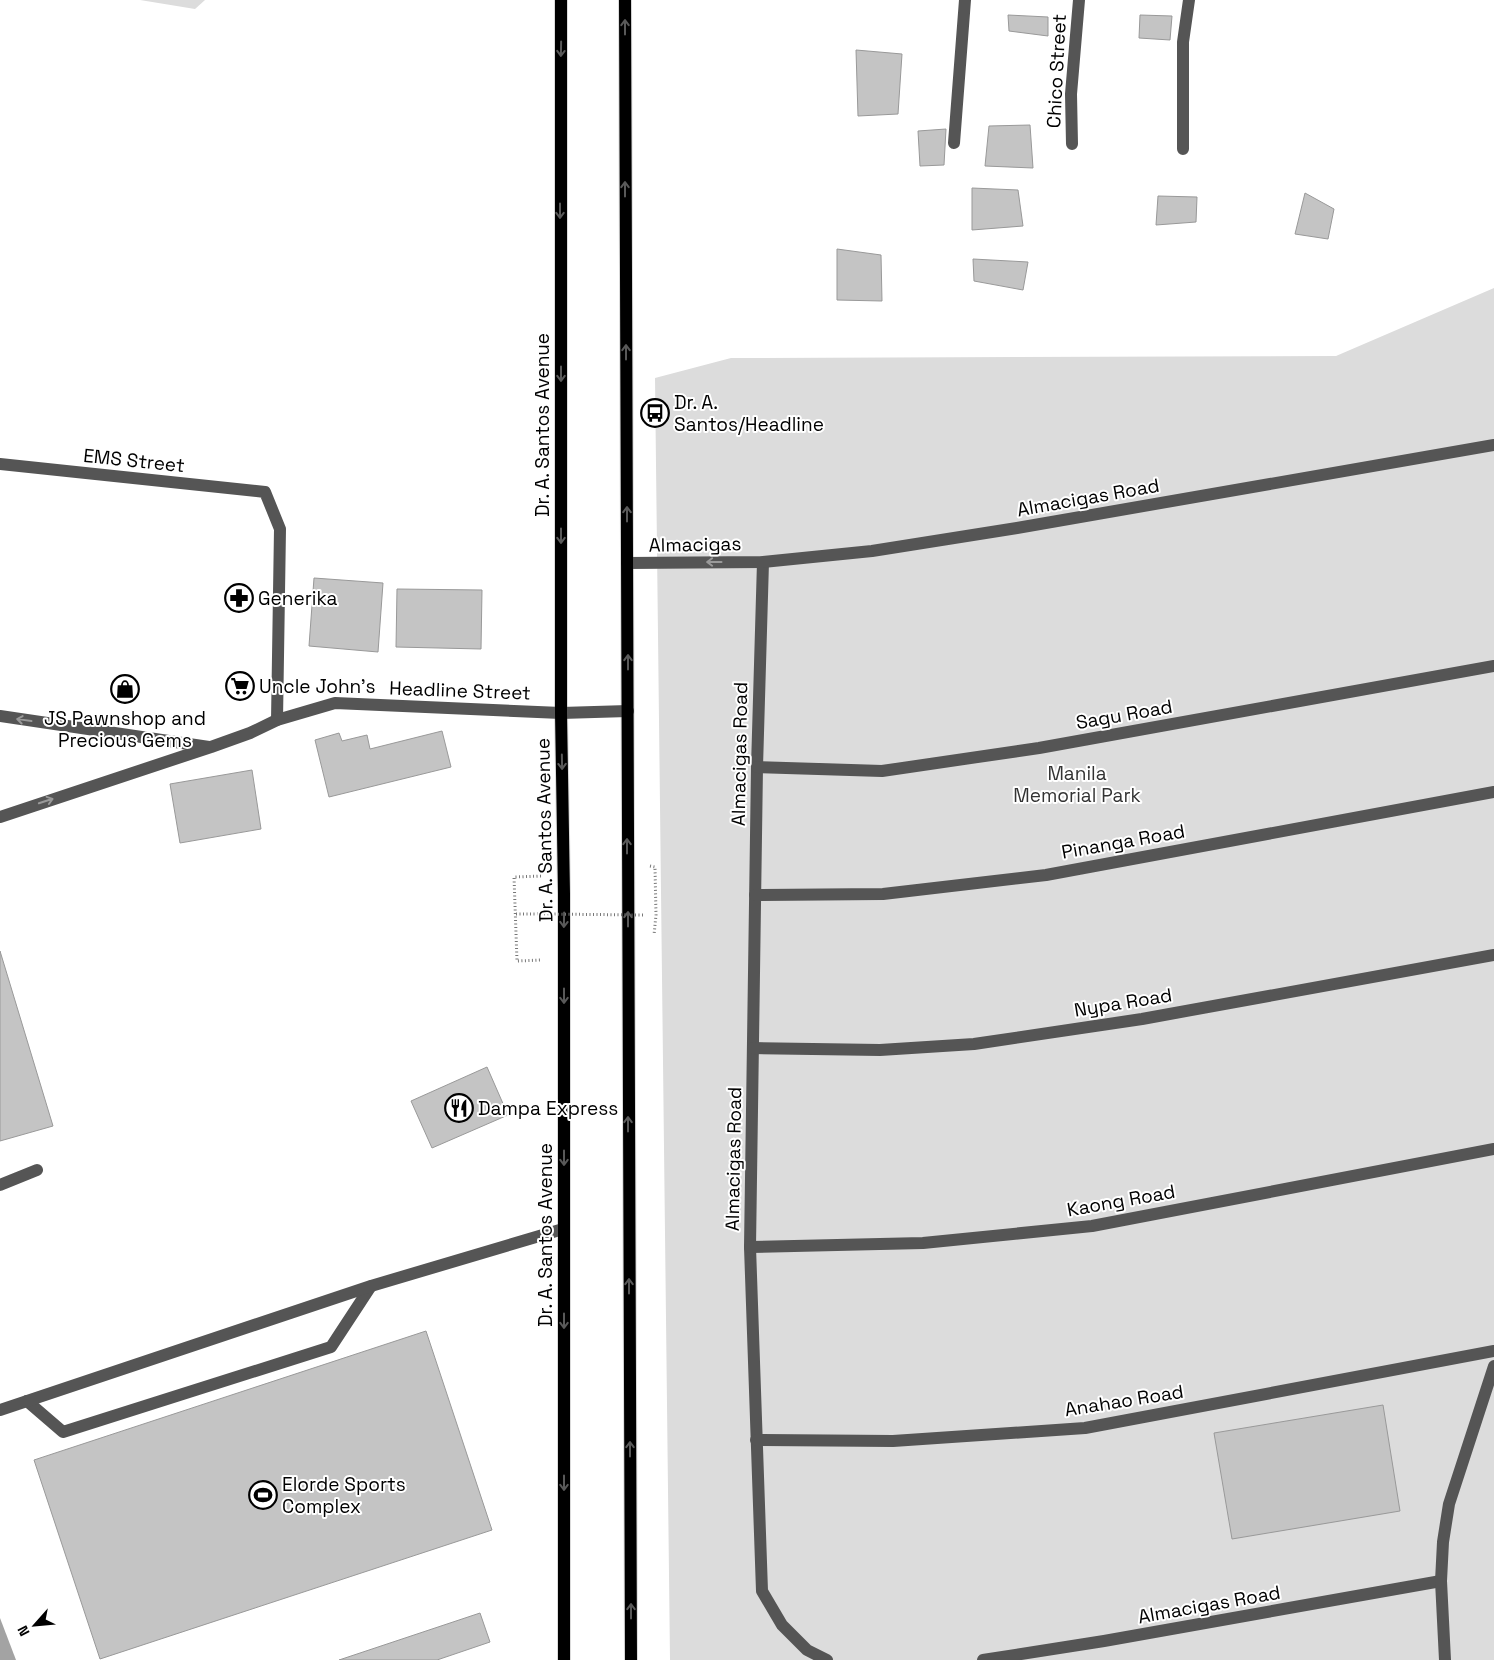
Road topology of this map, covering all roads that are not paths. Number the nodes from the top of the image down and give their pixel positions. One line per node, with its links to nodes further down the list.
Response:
1 (561, 0): 15 (main road, Dr. A. Santos Avenue, one-way to 15)
2 (625, 0): 12 (main road, one-way to 2)
3 (965, 0): 6 (street)
4 (1079, 0): 7 (street, Chico Street)
5 (1189, 0): 8 (street)
6 (954, 143)
7 (1072, 144)
8 (1183, 149)
9 (1494, 445): 11 (street, Almacigas Road)
10 (0, 464): 17 (street, EMS Street)
11 (762, 562): 12 (street, Almacigas, one-way to 12); 19 (street, Almacigas Road)
12 (628, 563): 14 (main road, one-way to 12)
13 (1494, 666): 19 (street, Sagu Road)
14 (628, 711): 15 (street, Headline Street); 38 (main road, one-way to 14)
15 (561, 713): 17 (street, Headline Street); 28 (main road, Dr. A. Santos Avenue, one-way to 28)
16 (0, 716): 18 (street, Headline Street, one-way to 16)
17 (277, 720): 18 (street, Headline Street)
18 (211, 747): 21 (street, one-way to 18)
19 (757, 767): 22 (street, Almacigas Road)
20 (1494, 792): 22 (street, Pinanga Road)
21 (0, 817)
22 (755, 895): 24 (street, Almacigas Road)
23 (1494, 955): 24 (street, Nypa Road)
24 (753, 1048): 29 (street, Almacigas Road)
25 (1494, 1149): 29 (street, Kaong Road)
26 (37, 1170): 27 (street)
27 (0, 1185)
28 (563, 1229): 30 (street); 37 (main road, Dr. A. Santos Avenue, one-way to 37)
29 (750, 1247): 35 (street, Almacigas Road)
30 (371, 1286): 33 (street); 33 (street)
31 (1494, 1351): 35 (street, Anahao Road)
32 (1494, 1366): 36 (street)
33 (27, 1401): 34 (street)
34 (0, 1410)
35 (756, 1440): 39 (street, Almacigas Road)
36 (1441, 1581): 40 (street, Almacigas Road); 41 (street)
37 (564, 1660)
38 (631, 1660)
39 (827, 1660)
40 (984, 1660)
41 (1445, 1660)

